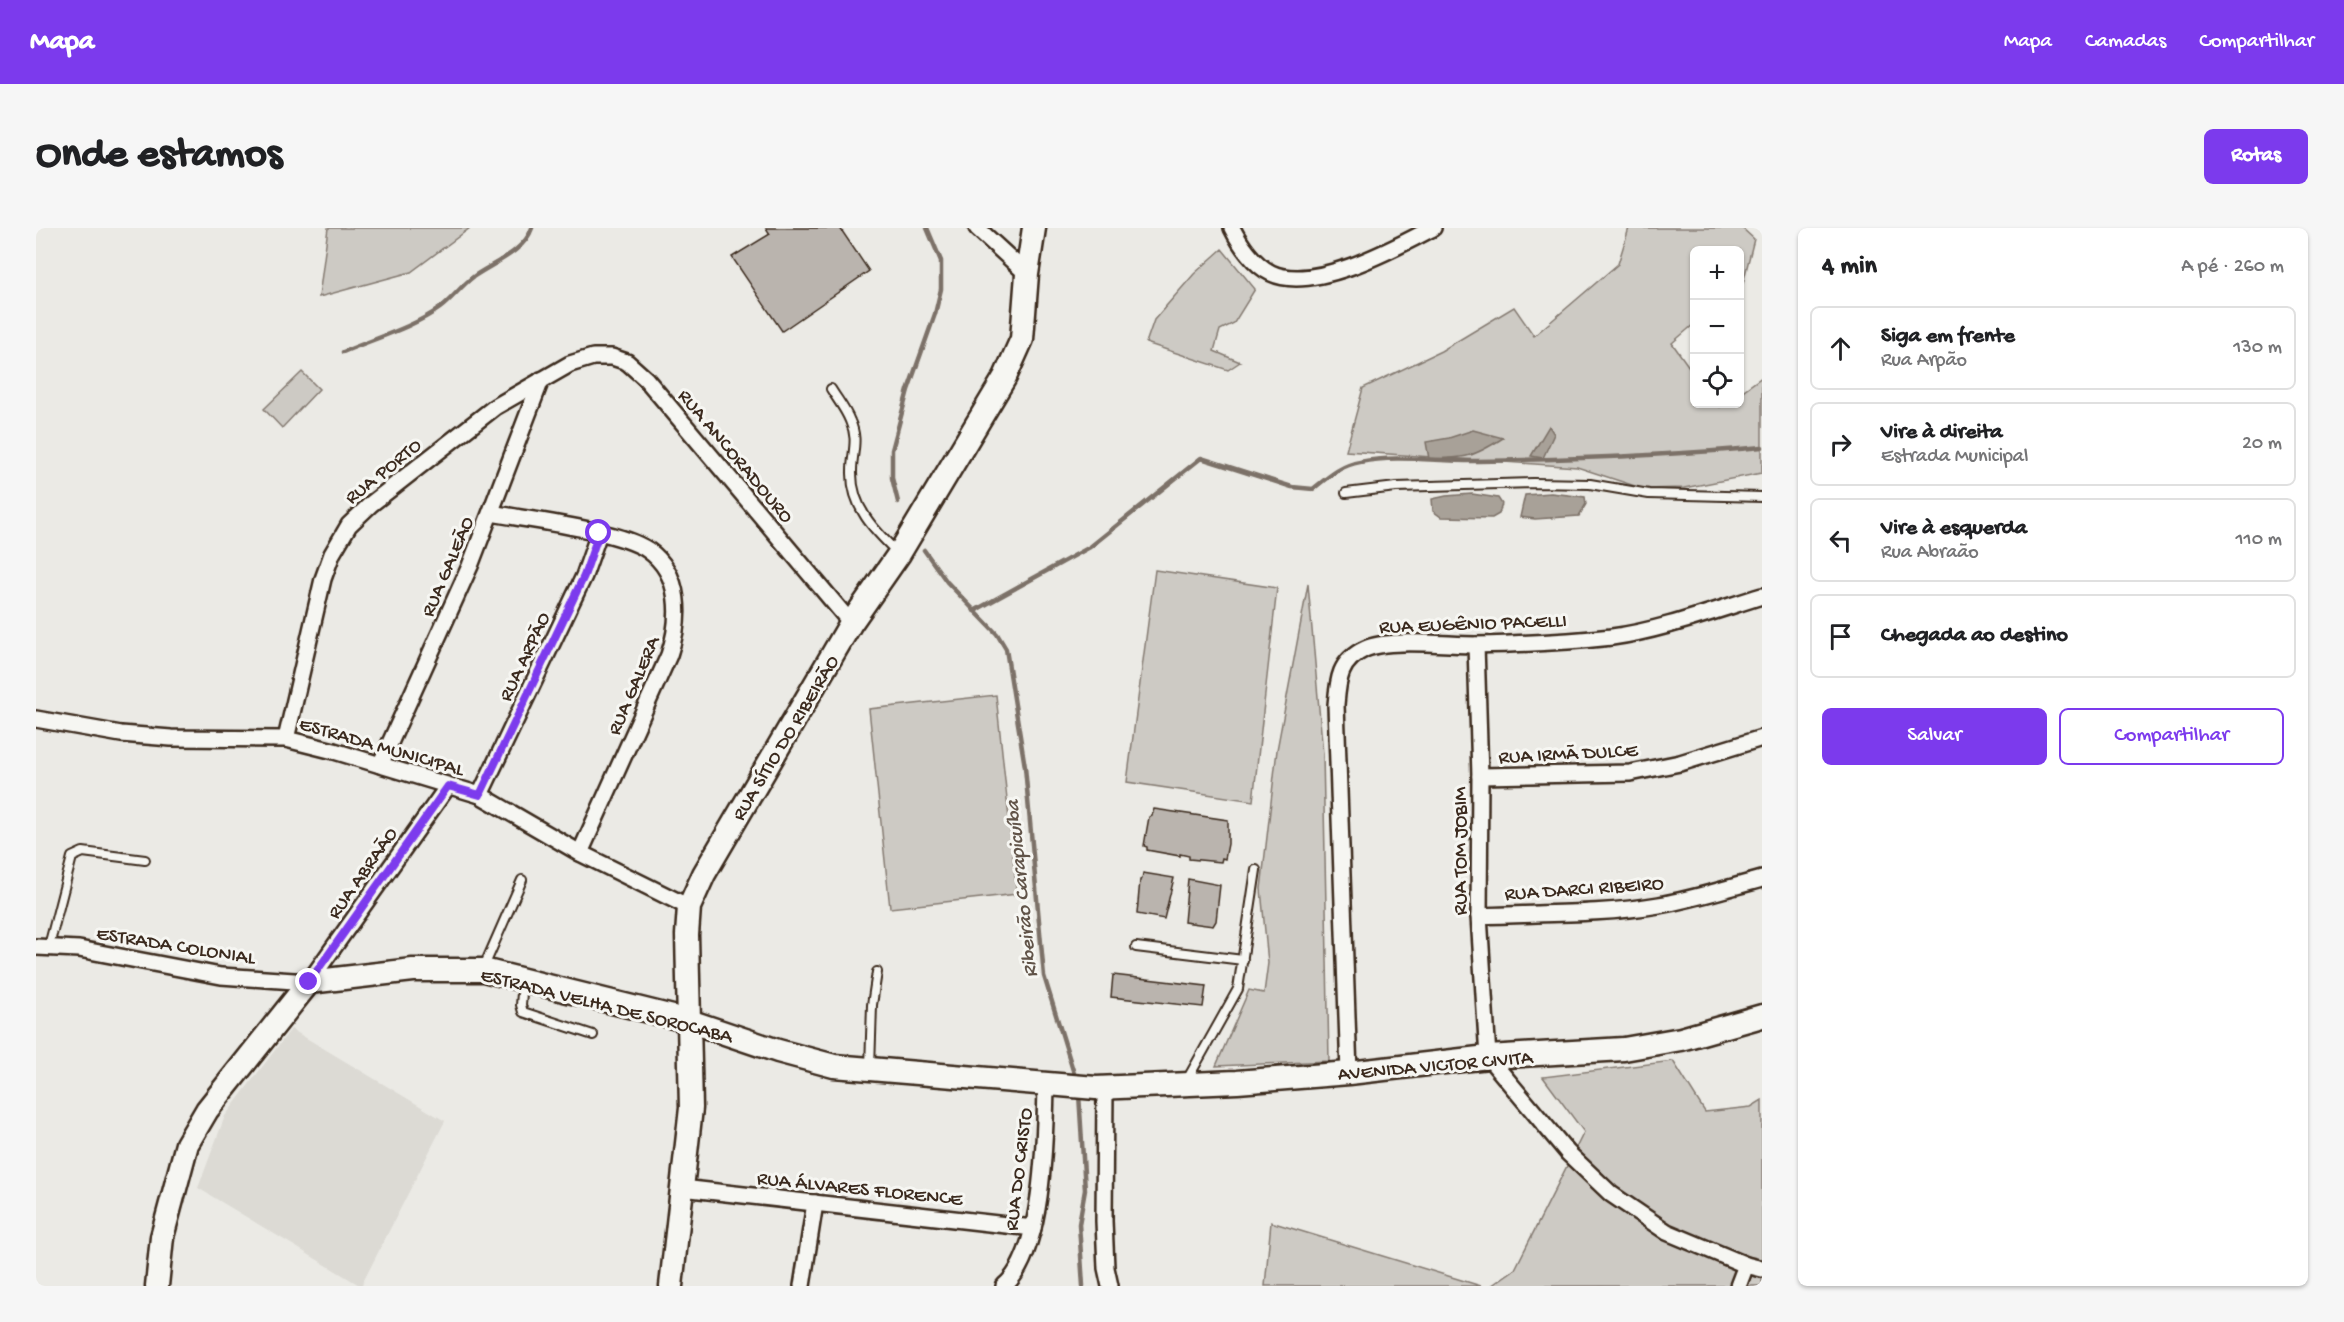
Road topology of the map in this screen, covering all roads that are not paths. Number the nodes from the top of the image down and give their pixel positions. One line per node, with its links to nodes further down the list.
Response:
1 (979, 228): 5 (street)
2 (1034, 228): 5 (main road, RUA SÍTIO DO RIBEIRÃO)
3 (1232, 228): 4 (street)
4 (1433, 228)
5 (1027, 274): 13 (main road, RUA SÍTIO DO RIBEIRÃO)
6 (570, 364): 7 (street, RUA PORTO); 15 (street, RUA ANCORADOURO)
7 (541, 380): 11 (street, RUA GALEÃO); 19 (street, RUA PORTO)
8 (831, 389): 13 (lane)
9 (1346, 493): 10 (lane)
10 (1762, 496)
11 (491, 513): 12 (street, RUA GALERA); 20 (street, RUA GALEÃO)
12 (599, 533): 23 (street, RUA ARPÃO); 24 (street, RUA GALERA)
13 (899, 554): 15 (main road, RUA SÍTIO DO RIBEIRÃO)
14 (1762, 596): 16 (street, RUA EUGÊNIO PACELLI)
15 (851, 624): 29 (main road, RUA SÍTIO DO RIBEIRÃO)
16 (1476, 645): 21 (street, RUA TOM JOBIM); 43 (street, RUA EUGÊNIO PACELLI)
17 (36, 719): 19 (street, ESTRADA MUNICIPAL)
18 (1762, 738): 21 (street, RUA IRMÃ DULCE)
19 (286, 739): 20 (street, ESTRADA MUNICIPAL)
20 (380, 765): 22 (street, ESTRADA MUNICIPAL)
21 (1480, 776): 30 (street, RUA TOM JOBIM)
22 (448, 786): 23 (street, ESTRADA MUNICIPAL); 37 (street, RUA ABRAÃO)
23 (480, 795): 24 (street, ESTRADA MUNICIPAL)
24 (580, 853): 29 (street, ESTRADA MUNICIPAL)
25 (145, 860): 31 (lane)
26 (1256, 870): 33 (lane)
27 (1762, 879): 30 (street, RUA DARCI RIBEIRO)
28 (522, 880): 34 (lane)
29 (689, 907): 39 (main road, RUA SÍTIO DO RIBEIRÃO)
30 (1479, 916): 41 (street, RUA TOM JOBIM)
31 (42, 946): 37 (street, ESTRADA COLONIAL)
32 (1137, 947): 33 (lane)
33 (1243, 960): 44 (lane)
34 (483, 970): 36 (main road, ESTRADA VELHA DE SOROCABA); 37 (main road, ESTRADA VELHA DE SOROCABA)
35 (878, 972): 42 (lane)
36 (523, 980): 39 (main road, ESTRADA VELHA DE SOROCABA); 40 (lane)
37 (309, 982): 52 (main road)
38 (1762, 1016): 41 (main road, AVENIDA VICTOR CIVITA)
39 (689, 1021): 42 (main road, ESTRADA VELHA DE SOROCABA); 47 (main road, RUA SÍTIO DO RIBEIRÃO)
40 (593, 1035)
41 (1488, 1058): 43 (main road, AVENIDA VICTOR CIVITA); 50 (street)
42 (870, 1070): 45 (main road, ESTRADA VELHA DE SOROCABA)
43 (1349, 1073): 44 (main road, AVENIDA VICTOR CIVITA)
44 (1185, 1084): 46 (main road, AVENIDA VICTOR CIVITA)
45 (1052, 1085): 46 (main road, ESTRADA VELHA DE SOROCABA); 49 (street, RUA DO CRISTO)
46 (1100, 1088): 56 (street)
47 (682, 1188): 48 (street, RUA ÁLVARES FLORENCE); 53 (main road, RUA SÍTIO DO RIBEIRÃO)
48 (815, 1203): 49 (street, RUA ÁLVARES FLORENCE); 54 (street)
49 (1033, 1228): 55 (street, RUA DO CRISTO)
50 (1746, 1265): 51 (street); 57 (street)
51 (1762, 1269)
52 (157, 1286)
53 (671, 1286)
54 (802, 1286)
55 (1004, 1286)
56 (1110, 1286)
57 (1738, 1286)

